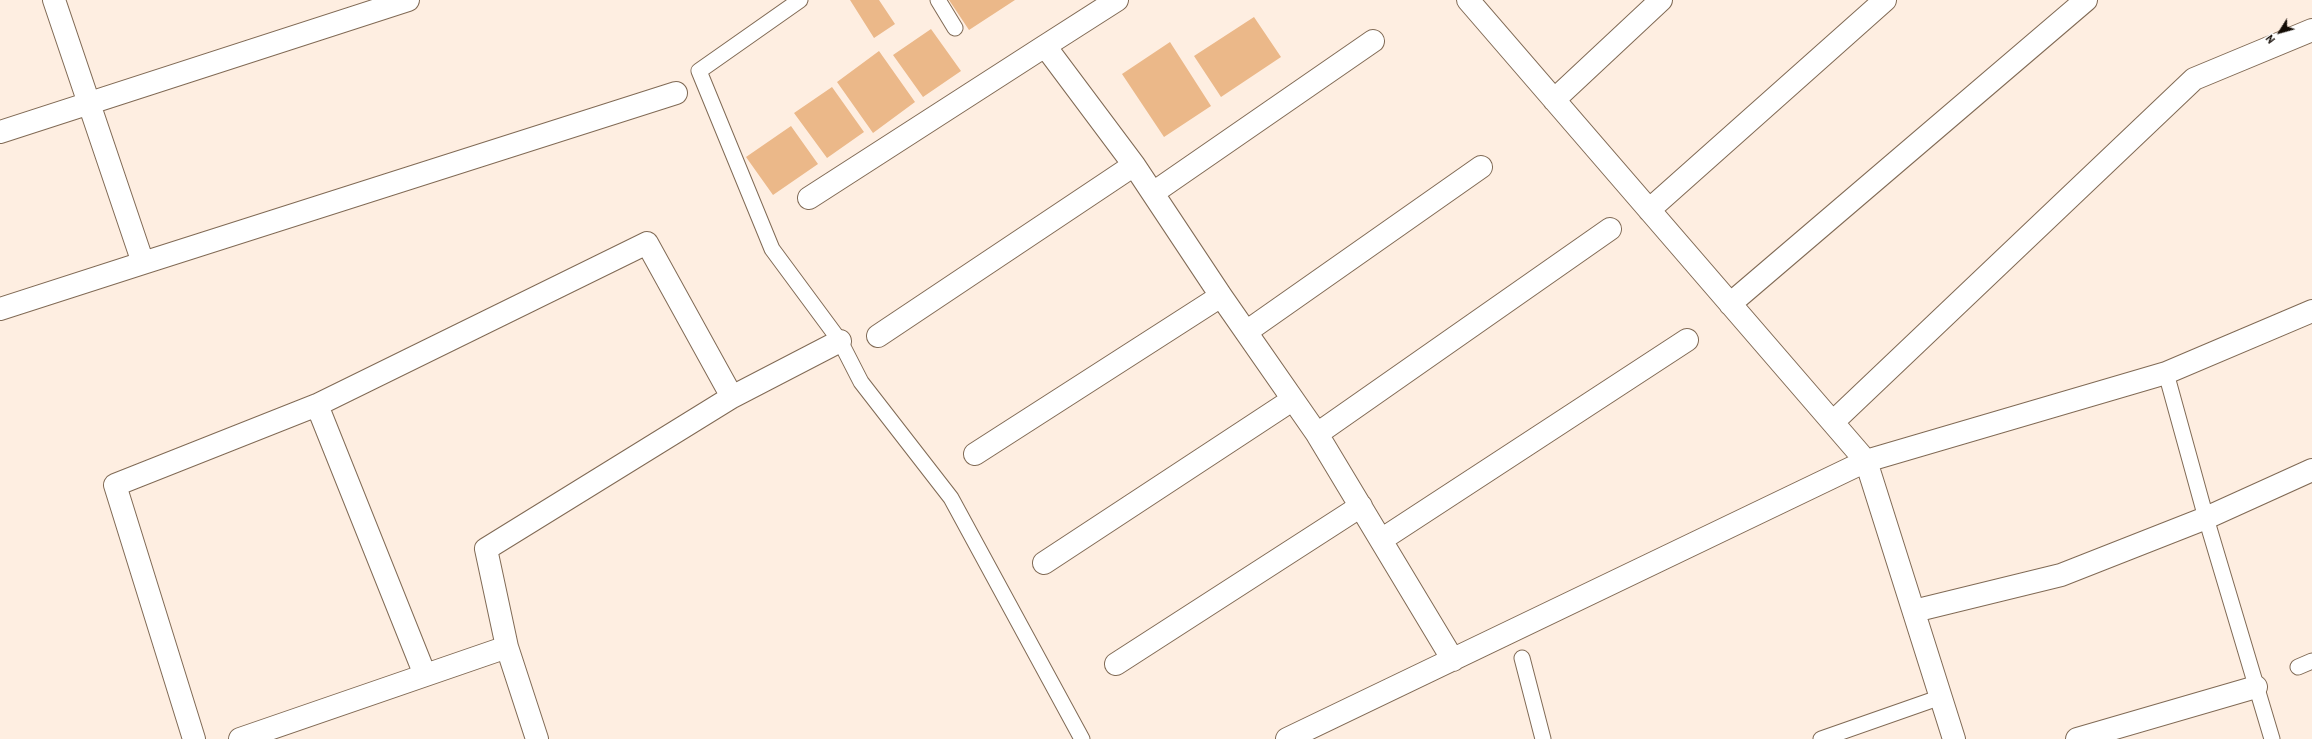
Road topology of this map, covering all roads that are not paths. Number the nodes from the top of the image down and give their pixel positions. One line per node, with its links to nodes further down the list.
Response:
1 (54, 0): 16 (street)
2 (408, 0): 16 (street)
3 (800, 0): 32 (lane)
4 (938, 0): 10 (lane)
5 (1117, 0): 13 (street)
6 (1468, 0): 15 (street)
7 (1661, 0): 15 (street)
8 (1885, 0): 22 (street)
9 (2086, 0): 26 (street)
10 (955, 28)
11 (2312, 30): 37 (street)
12 (1373, 41): 20 (street)
13 (1045, 46): 18 (street); 21 (street)
14 (676, 93): 24 (street)
15 (1554, 100): 22 (street)
16 (89, 104): 17 (street); 24 (street)
17 (0, 132)
18 (1134, 165): 20 (street); 30 (street)
19 (1481, 167): 29 (street)
20 (1153, 193): 25 (street)
21 (809, 198)
22 (1649, 210): 26 (street)
23 (1610, 228): 38 (street)
24 (143, 264): 27 (street)
25 (1221, 296): 29 (street); 39 (street)
26 (1730, 304): 37 (street)
27 (0, 309)
28 (2312, 311): 33 (street)
29 (1246, 332): 35 (street)
30 (878, 336)
31 (1686, 340): 44 (street)
32 (840, 341): 34 (street); 59 (lane)
33 (2166, 373): 40 (street); 43 (lane)
34 (732, 398): 36 (street); 47 (street)
35 (1292, 400): 38 (street); 45 (street)
36 (317, 405): 53 (street); 56 (street)
37 (1833, 422): 40 (street)
38 (1317, 434): 42 (street)
39 (975, 454)
40 (1866, 461): 46 (street); 49 (street)
41 (2312, 470): 43 (street)
42 (1361, 506): 44 (street); 51 (street)
43 (2206, 518): 46 (street); 54 (lane)
44 (1381, 540): 49 (street)
45 (1044, 563)
46 (1914, 611): 55 (street)
47 (507, 647): 53 (street); 58 (street)
48 (1522, 658): 61 (lane)
49 (1453, 660): 60 (street)
50 (2312, 661): 52 (lane)
51 (1116, 664)
52 (2298, 667)
53 (425, 675): 57 (street)
54 (2256, 687): 64 (street); 65 (lane)
55 (1941, 697): 62 (lane); 63 (street)
56 (194, 739)
57 (240, 739)
58 (537, 739)
59 (1082, 739)
60 (1287, 739)
61 (1543, 739)
62 (1821, 739)
63 (1954, 739)
64 (2077, 739)
65 (2272, 739)

